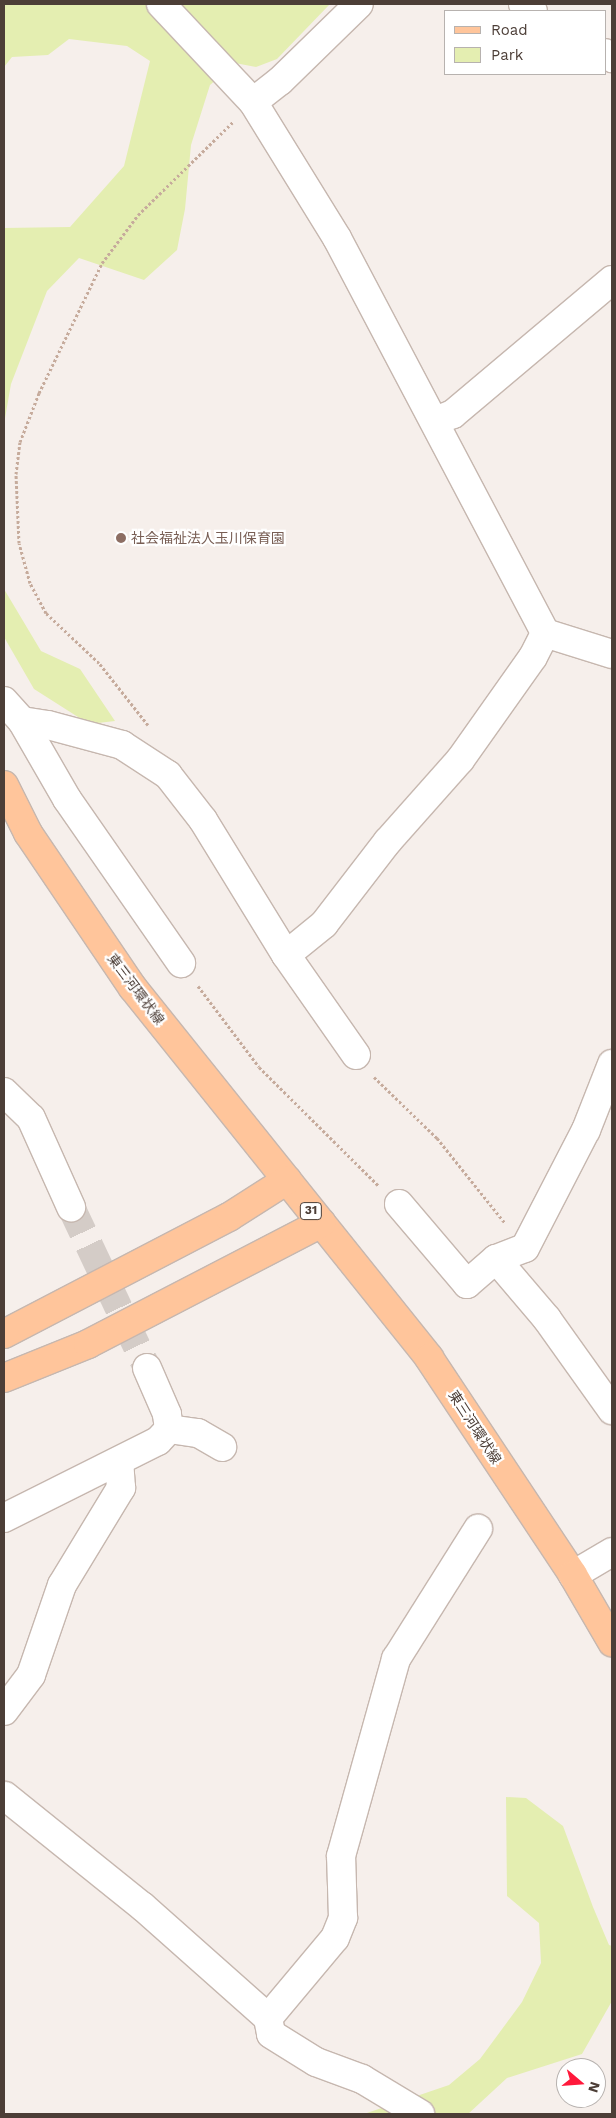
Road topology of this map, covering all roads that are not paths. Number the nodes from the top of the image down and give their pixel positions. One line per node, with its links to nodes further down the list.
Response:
1 (161, 4): 3 (street)
2 (359, 4): 3 (street)
3 (253, 102): 5 (street)
4 (612, 280): 5 (street)
5 (435, 421): 6 (street)
6 (544, 632): 7 (street); 11 (street)
7 (612, 654)
8 (4, 701): 9 (street)
9 (22, 721): 11 (street); 12 (street)
10 (4, 785): 16 (main road, 東三河環状線 / 31)
11 (286, 955): 13 (street)
12 (181, 963)
13 (356, 1055)
14 (612, 1064): 20 (street)
15 (4, 1092): 18 (street)
16 (287, 1180): 19 (main road, 東三河環状線 / 31); 21 (main road)
17 (399, 1204): 20 (street)
18 (71, 1207)
19 (321, 1223): 23 (main road, 31); 31 (main road, 東三河環状線 / 31)
20 (496, 1259): 24 (street)
21 (4, 1334)
22 (147, 1368): 25 (street)
23 (4, 1378)
24 (612, 1410)
25 (169, 1429): 26 (street); 27 (street)
26 (222, 1448)
27 (119, 1461): 28 (street); 33 (street)
28 (4, 1518)
29 (478, 1529): 35 (street)
30 (612, 1552): 31 (street)
31 (573, 1575): 32 (main road, 東三河環状線 / 31)
32 (612, 1642)
33 (4, 1711)
34 (4, 1796): 35 (street)
35 (268, 2018): 36 (street)
36 (420, 2114)

